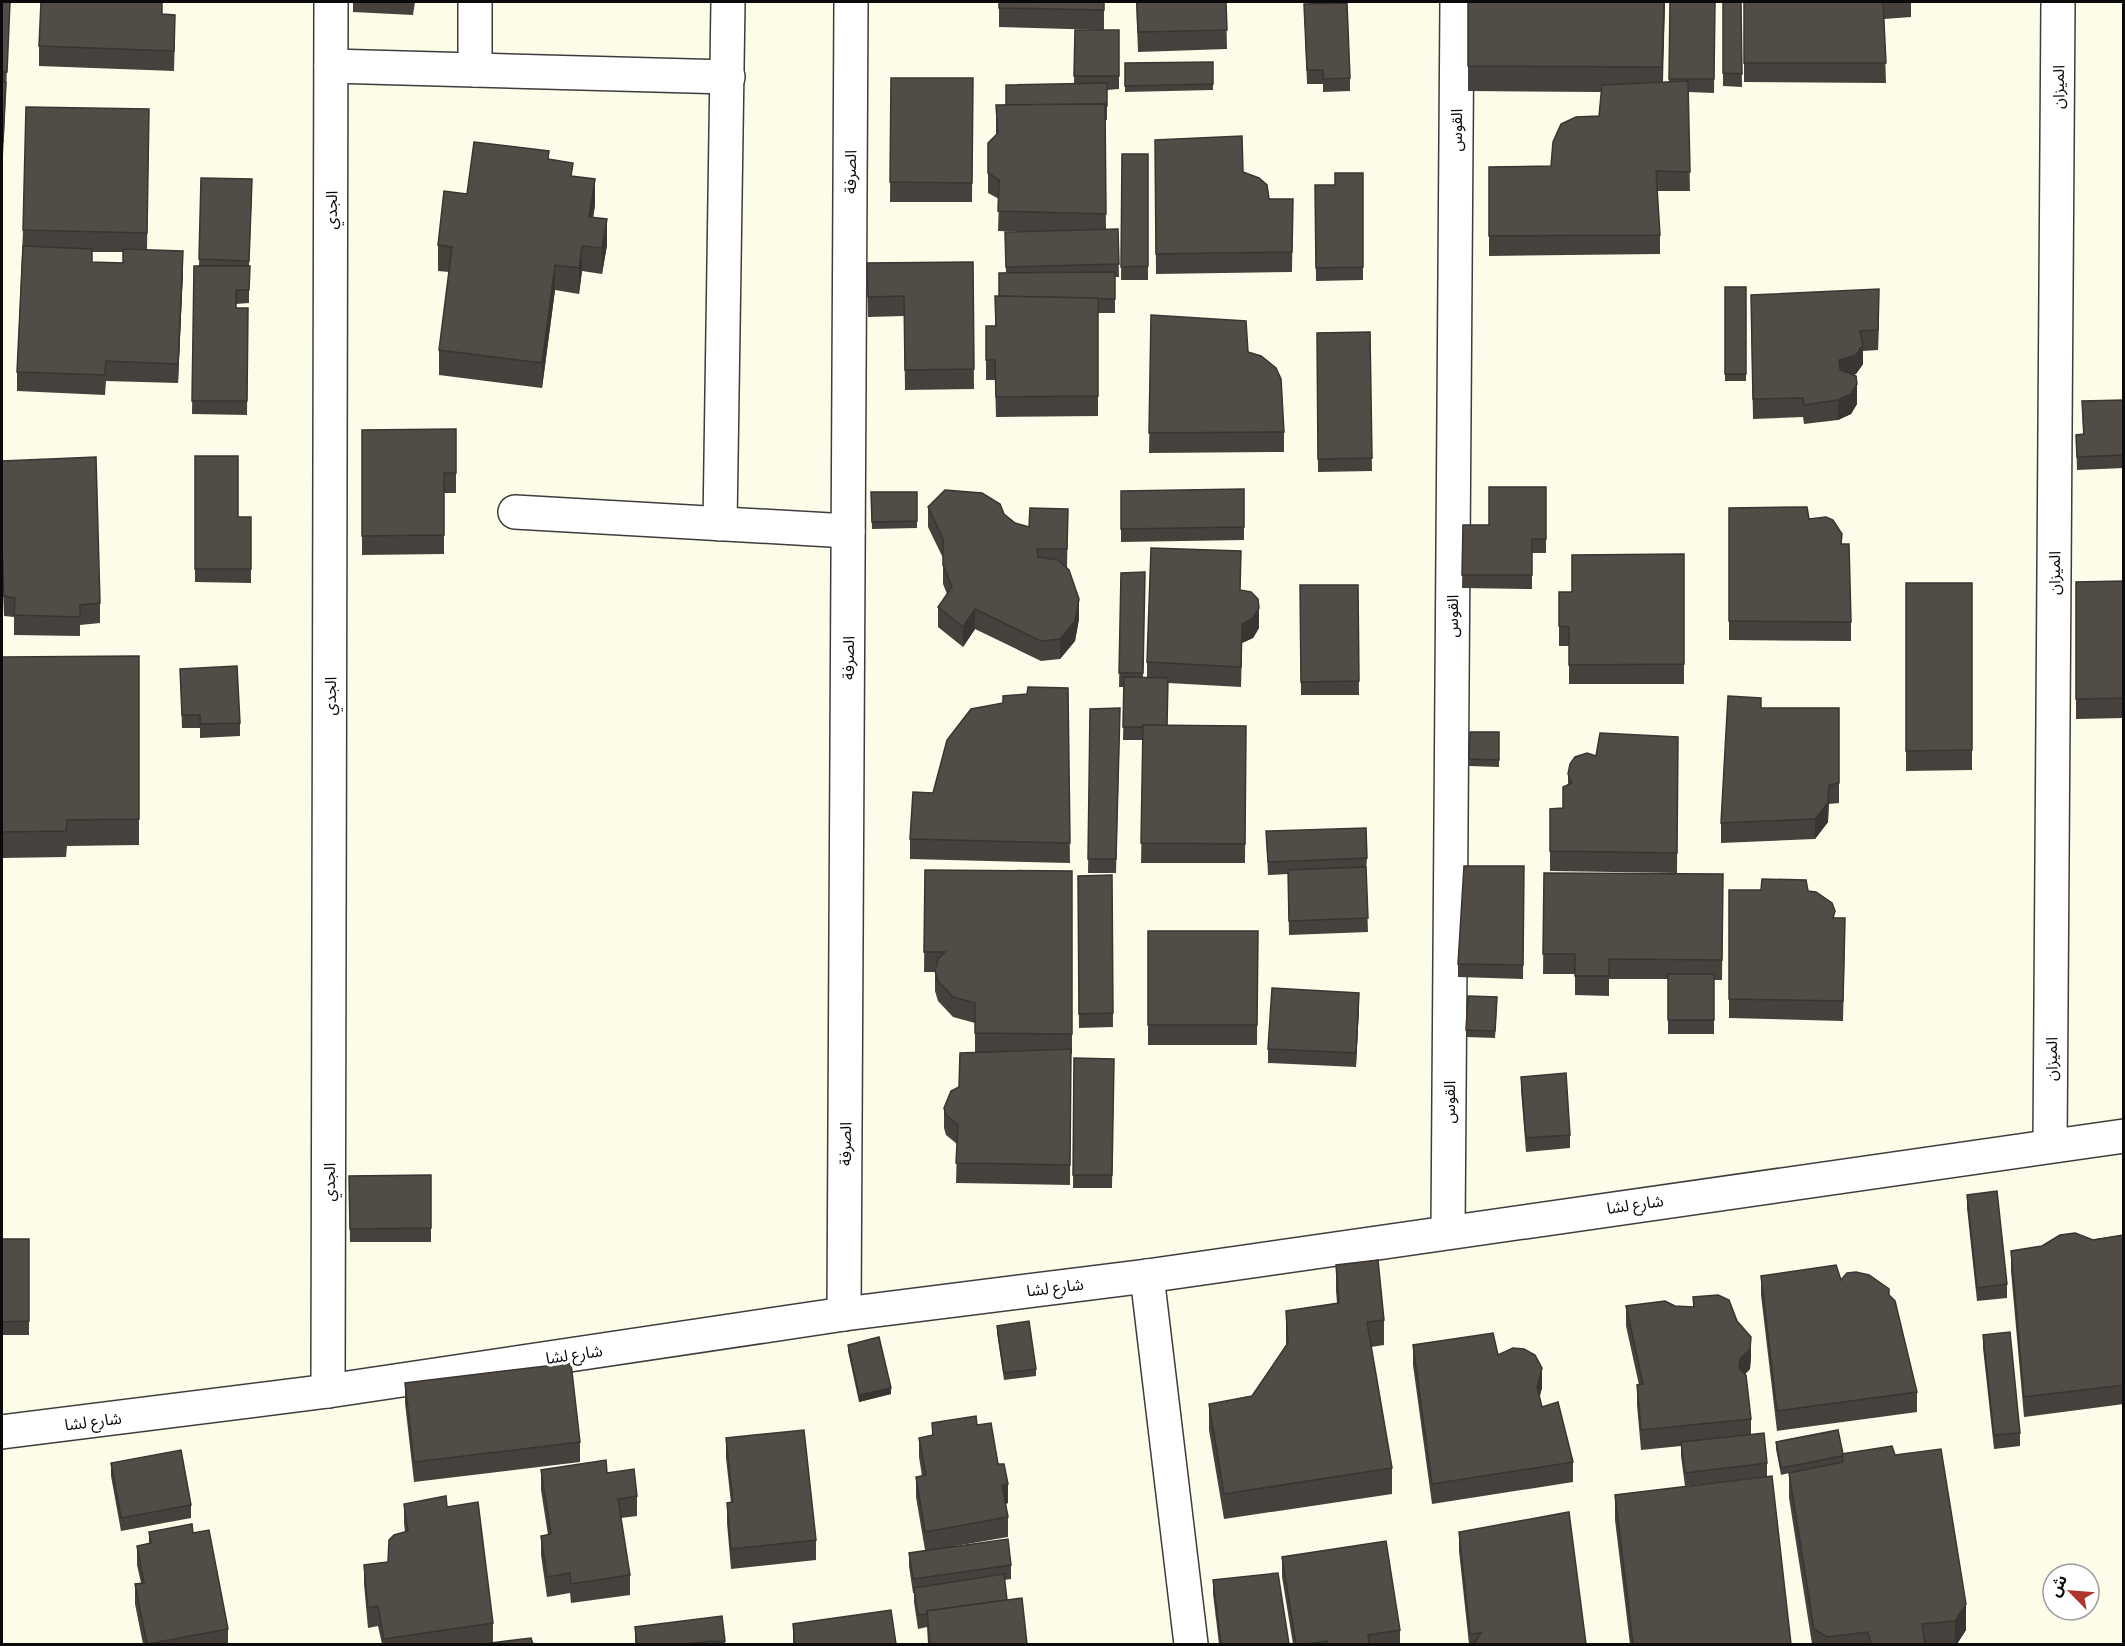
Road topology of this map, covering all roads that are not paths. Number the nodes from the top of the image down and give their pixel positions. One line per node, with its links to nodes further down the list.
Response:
1 (331, 2): 7 (street, الجدي)
2 (475, 2): 8 (street)
3 (728, 2): 9 (street)
4 (851, 2): 12 (street, الصرفة)
5 (1456, 2): 15 (street, القوس)
6 (2058, 2): 14 (street, الميزان)
7 (331, 66): 8 (street); 18 (street, الجدي)
8 (475, 70): 9 (street)
9 (728, 77): 11 (street)
10 (515, 512): 11 (street)
11 (720, 524): 12 (street)
12 (848, 531): 17 (street, الصرفة)
13 (2124, 1136): 14 (street, شارع لشا)
14 (2050, 1145): 15 (street, شارع لشا)
15 (1448, 1231): 16 (street, شارع لشا)
16 (1147, 1276): 17 (street, شارع لشا); 20 (street)
17 (844, 1314): 18 (street, شارع لشا)
18 (328, 1390): 19 (street, شارع لشا)
19 (2, 1432)
20 (1191, 1644)

